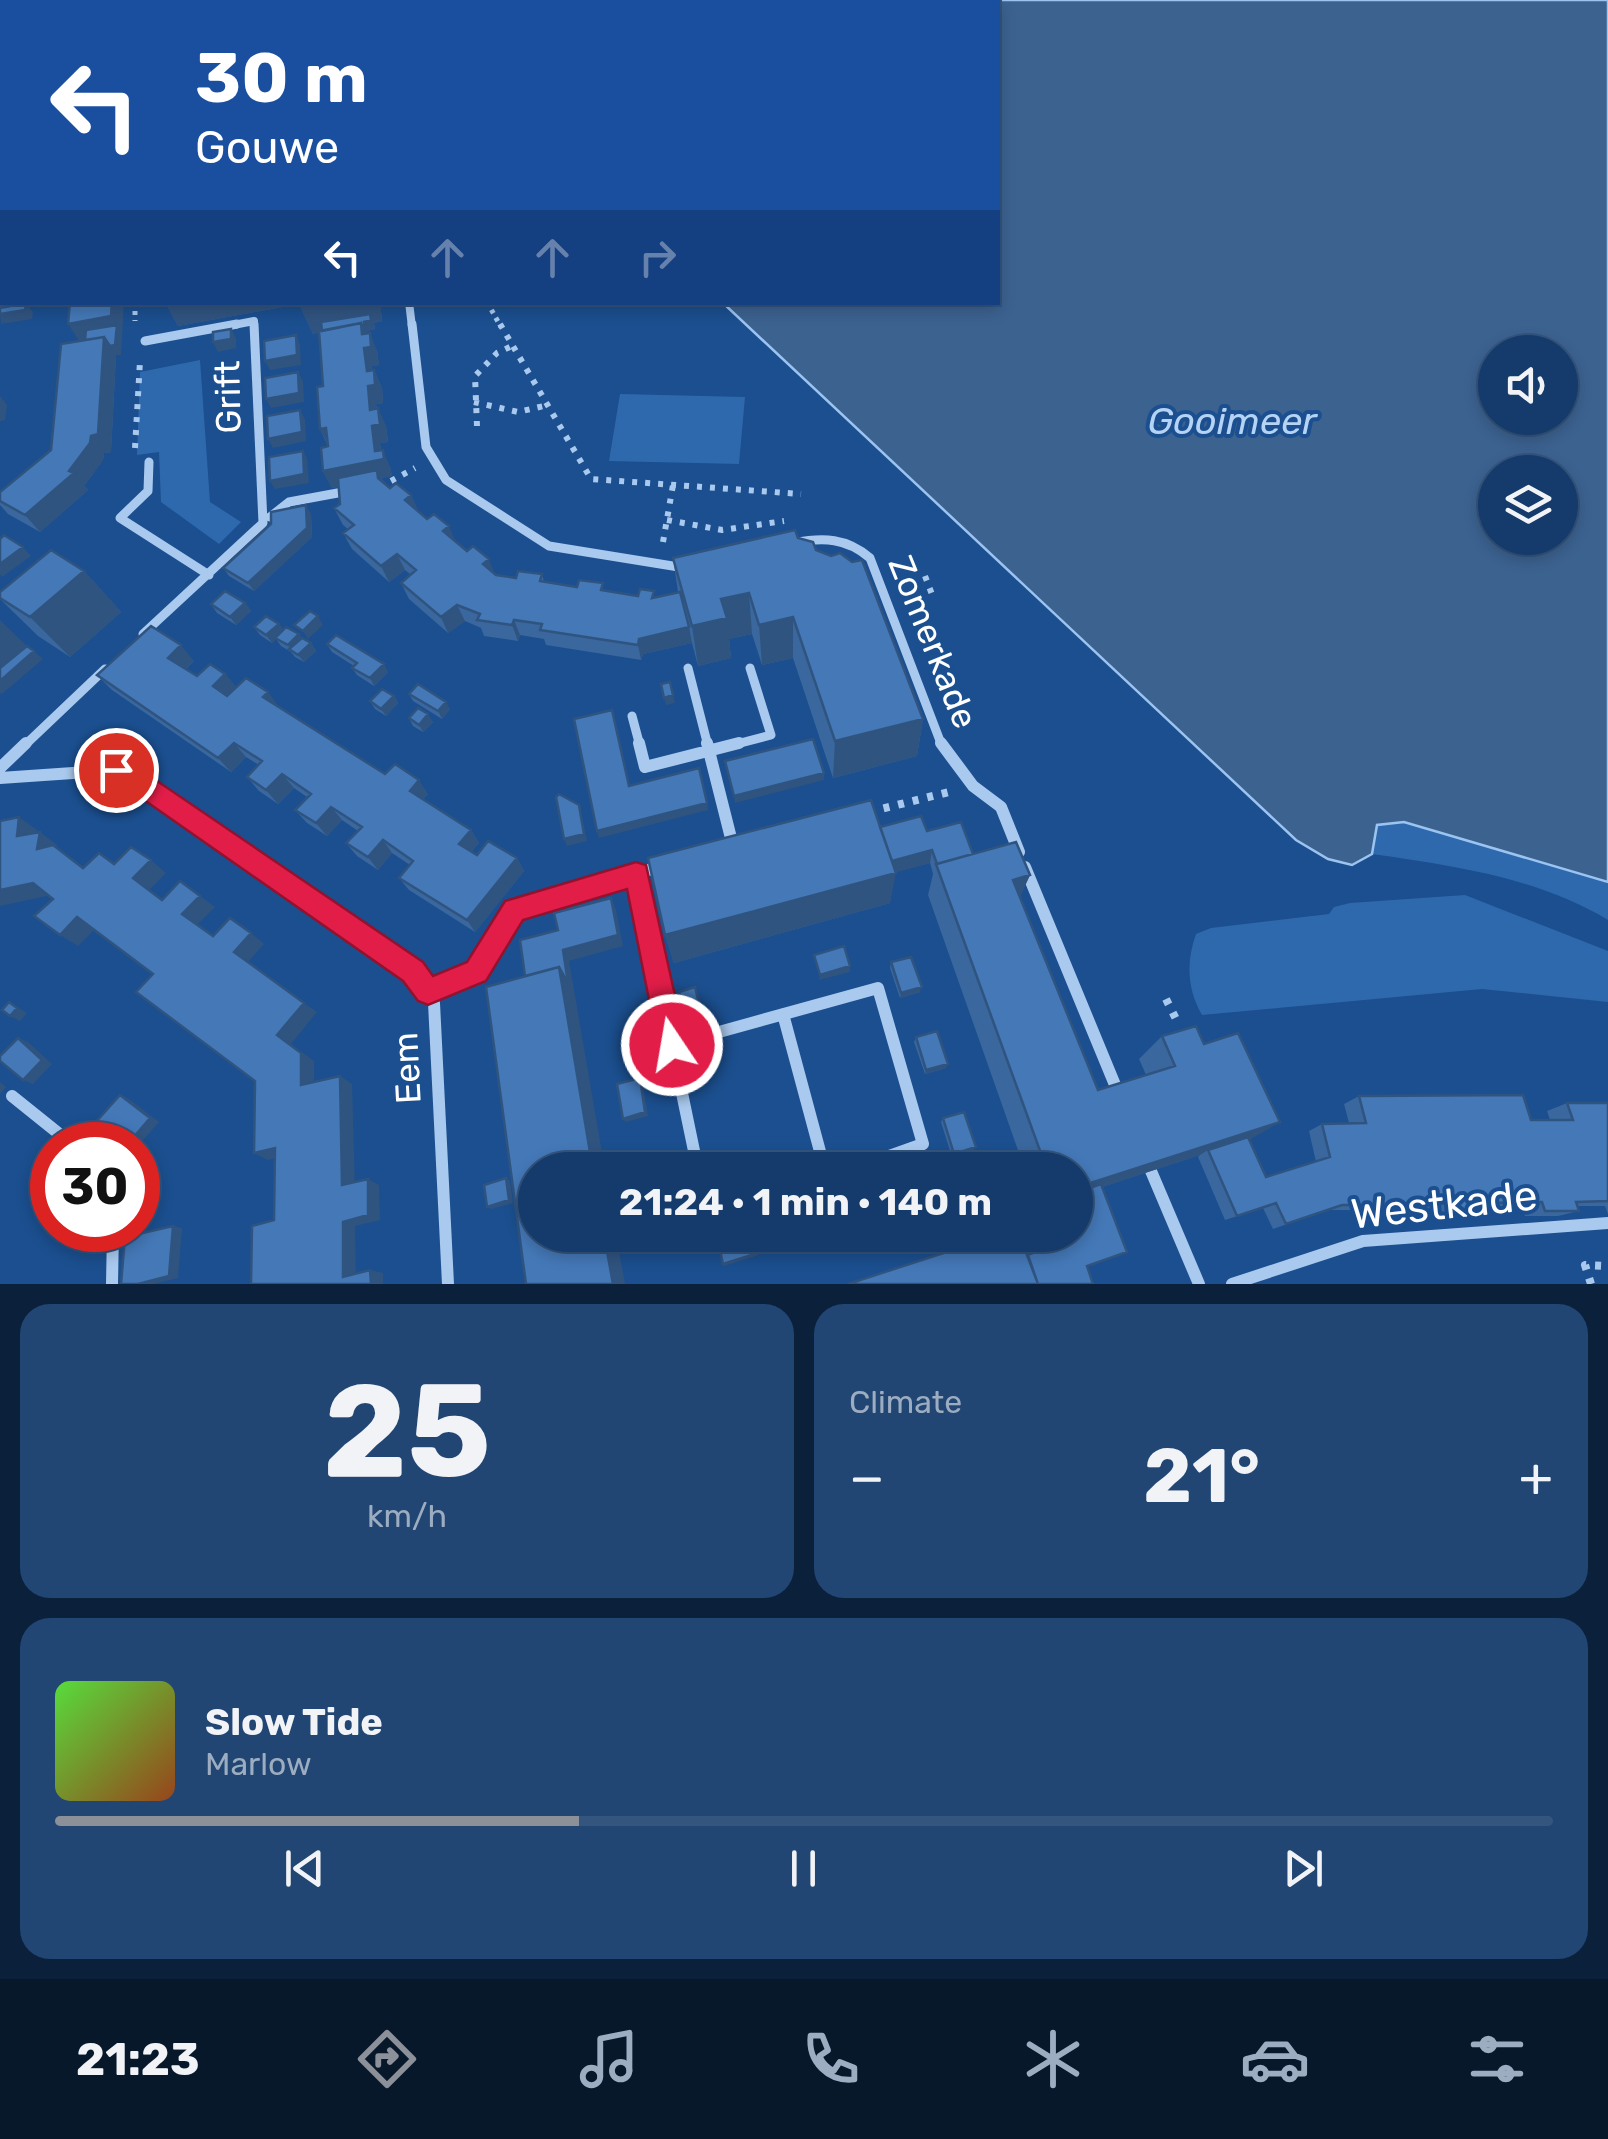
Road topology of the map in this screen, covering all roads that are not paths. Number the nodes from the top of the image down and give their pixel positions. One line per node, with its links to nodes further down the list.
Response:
1 (409, 305): 7 (street)
2 (142, 342): 5 (street, Grift)
3 (150, 462): 8 (street)
4 (343, 492): 5 (street)
5 (263, 523): 8 (street)
6 (776, 547): 26 (street, Zomerkade)
7 (706, 564)
8 (209, 575): 9 (street)
9 (138, 638)
10 (111, 664): 15 (street)
11 (688, 668): 14 (street)
12 (750, 668): 14 (street)
13 (632, 716): 14 (street)
14 (708, 751): 18 (street)
15 (0, 768)
16 (0, 778): 22 (street, Eem)
17 (752, 841): 18 (street)
18 (734, 846): 19 (street)
19 (717, 850)
20 (669, 864): 21 (street)
21 (636, 874): 22 (street); 24 (street)
22 (428, 992): 35 (street, Eem)
23 (782, 1014): 24 (street); 29 (street); 30 (street)
24 (672, 1045): 28 (street)
25 (12, 1096): 27 (street)
26 (1120, 1097)
27 (44, 1122)
28 (694, 1152)
29 (820, 1152)
30 (901, 1152)
31 (1151, 1171): 36 (street)
32 (1608, 1223): 37 (street, Westkade)
33 (113, 1252): 34 (street)
34 (112, 1284)
35 (448, 1284)
36 (1199, 1284)
37 (1232, 1284)

